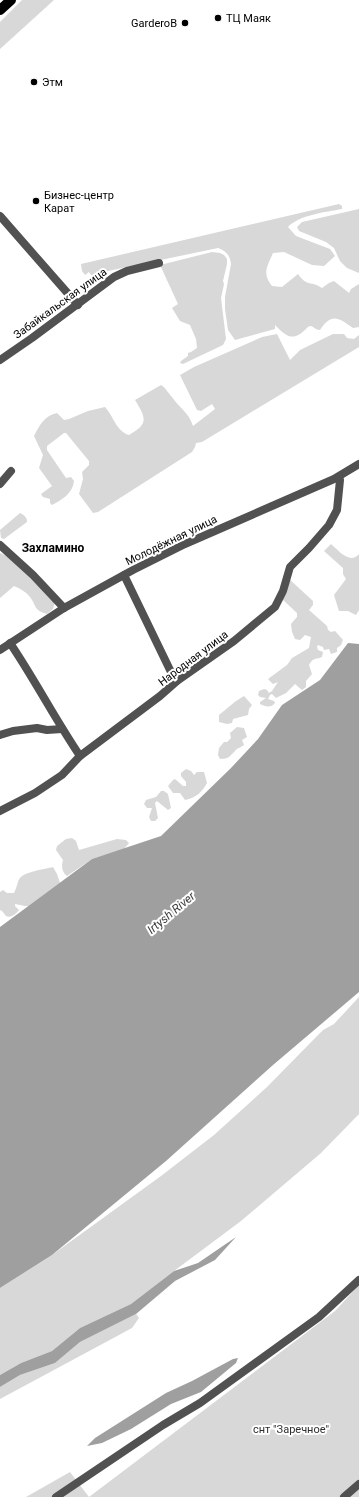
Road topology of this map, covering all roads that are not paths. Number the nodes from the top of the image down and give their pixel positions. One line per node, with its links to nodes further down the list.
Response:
1 (11, 0): 2 (main road)
2 (0, 10)
3 (0, 216): 5 (street)
4 (159, 263): 5 (street, Забайкальская улица)
5 (78, 305): 6 (street, Забайкальская улица)
6 (0, 360)
7 (359, 464): 9 (street, Молодёжная улица)
8 (11, 471): 10 (street)
9 (339, 477): 12 (street, Молодёжная улица); 16 (street, Народная улица)
10 (0, 484)
11 (0, 545): 13 (street)
12 (124, 575): 13 (street, Молодёжная улица); 16 (street)
13 (64, 608): 14 (street, Молодёжная улица)
14 (10, 643): 15 (street, Молодёжная улица); 17 (street)
15 (0, 650)
16 (177, 681): 19 (street, Народная улица)
17 (62, 729): 18 (street); 19 (street)
18 (0, 735)
19 (80, 756): 20 (street, Народная улица)
20 (0, 811)
21 (359, 1280): 23 (street)
22 (359, 1484): 24 (street)
23 (56, 1497)
24 (344, 1497)

